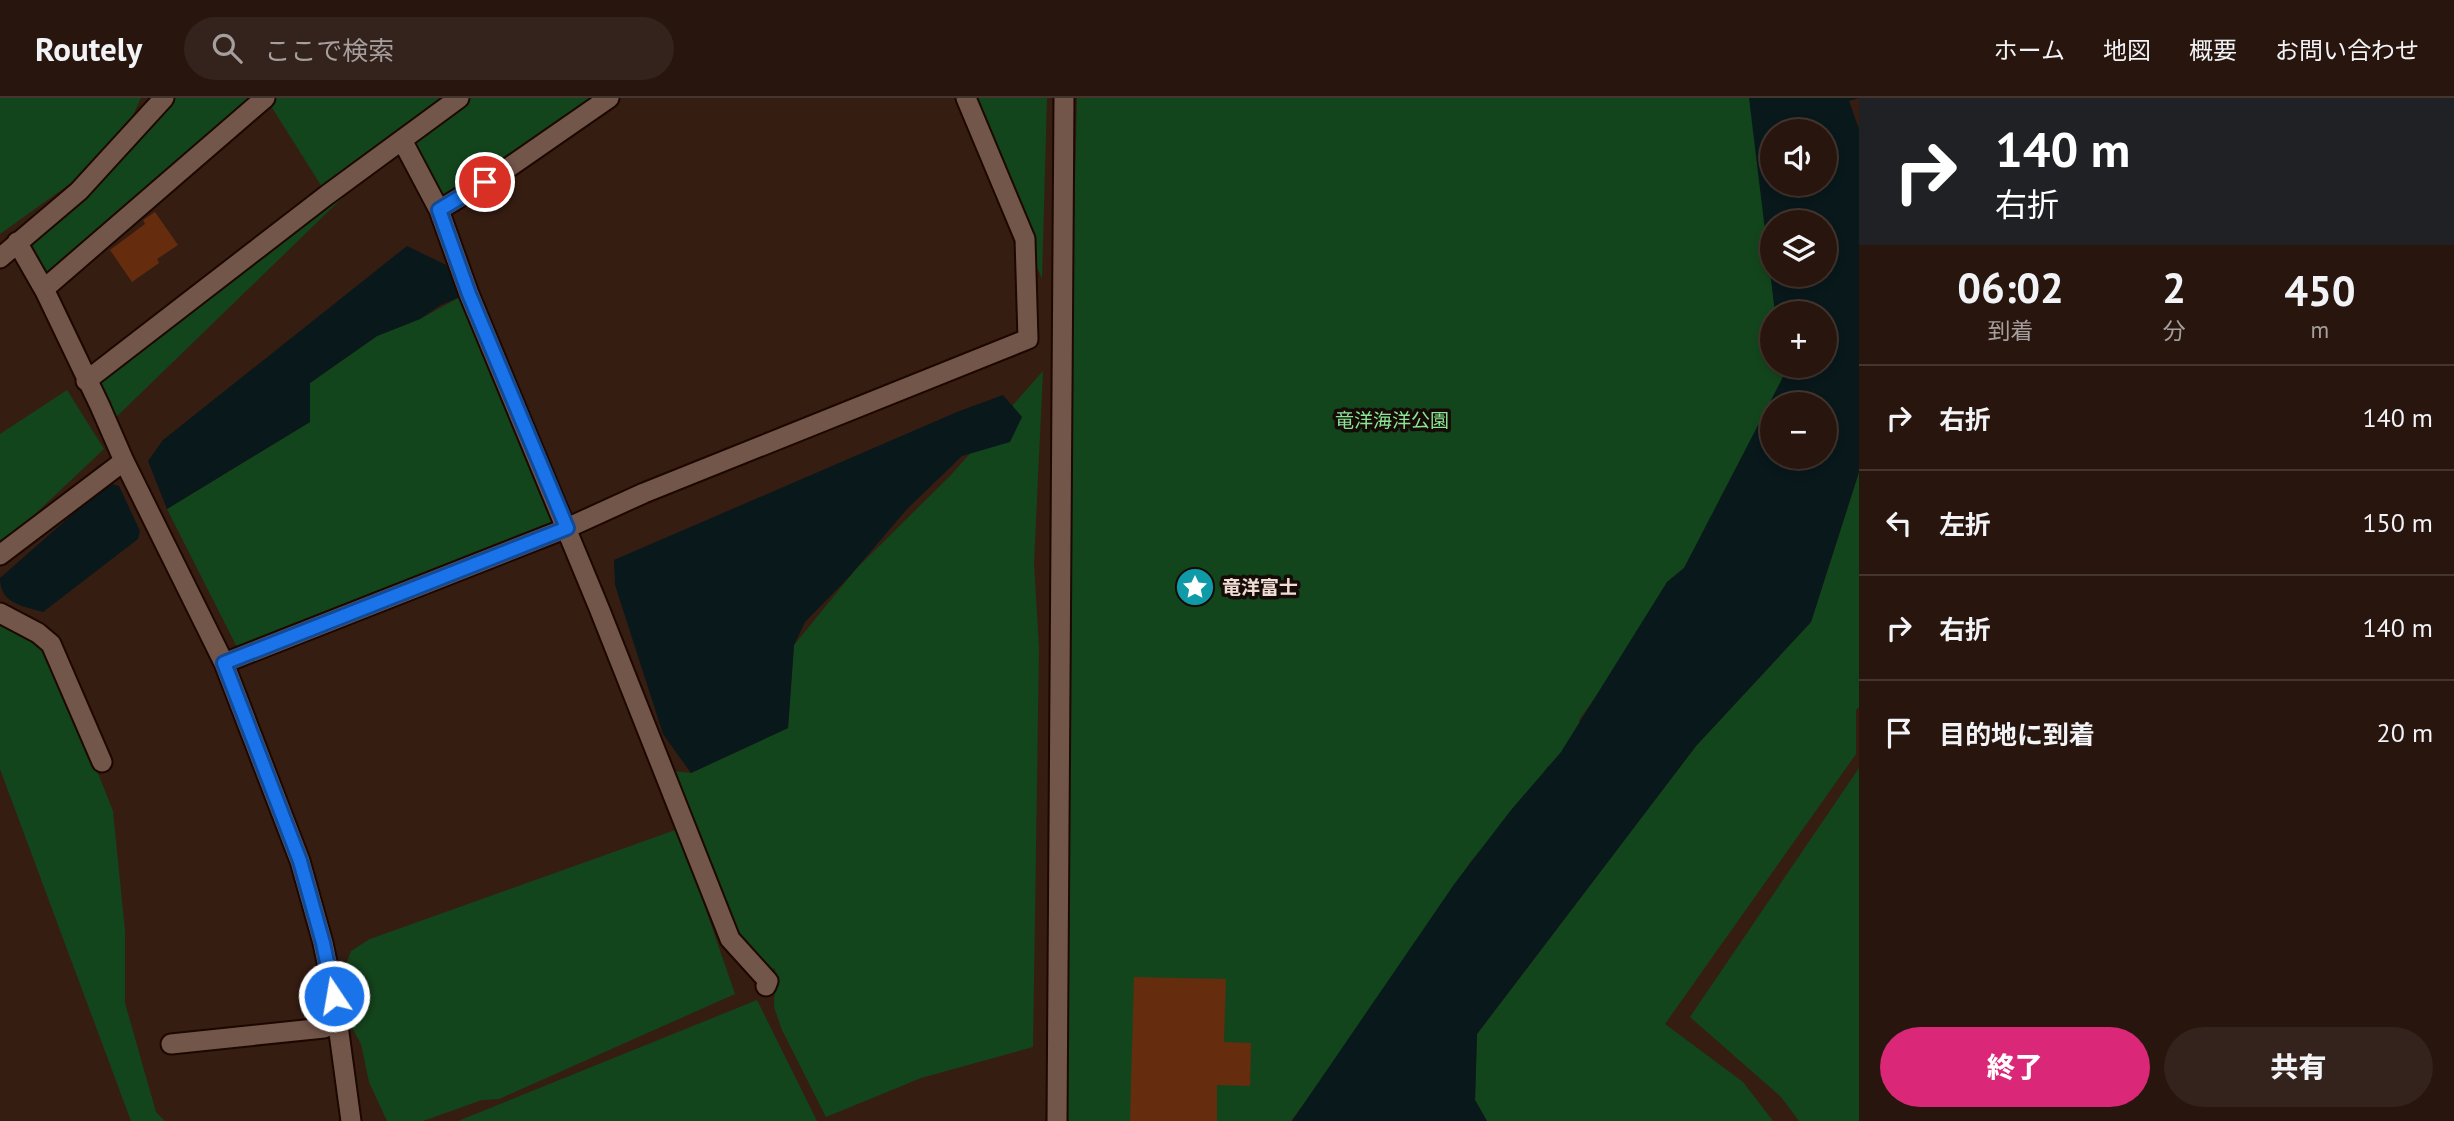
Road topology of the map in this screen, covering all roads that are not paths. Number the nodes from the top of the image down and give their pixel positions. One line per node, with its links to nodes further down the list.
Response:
1 (164, 98): 9 (street)
2 (265, 98): 11 (street)
3 (459, 98): 7 (street)
4 (609, 98): 8 (street)
5 (966, 98): 14 (street)
6 (1064, 98): 23 (street)
7 (402, 140): 8 (street); 12 (street)
8 (439, 210): 14 (street)
9 (17, 242): 10 (street); 11 (street)
10 (0, 258)
11 (44, 289): 12 (street)
12 (86, 380): 13 (street)
13 (124, 461): 15 (street); 17 (street)
14 (567, 528): 17 (street); 19 (street)
15 (0, 555)
16 (0, 613): 18 (street)
17 (224, 663): 20 (street)
18 (102, 762)
19 (766, 986)
20 (334, 996): 21 (street); 22 (street)
21 (171, 1044)
22 (351, 1121)
23 (1057, 1121)

